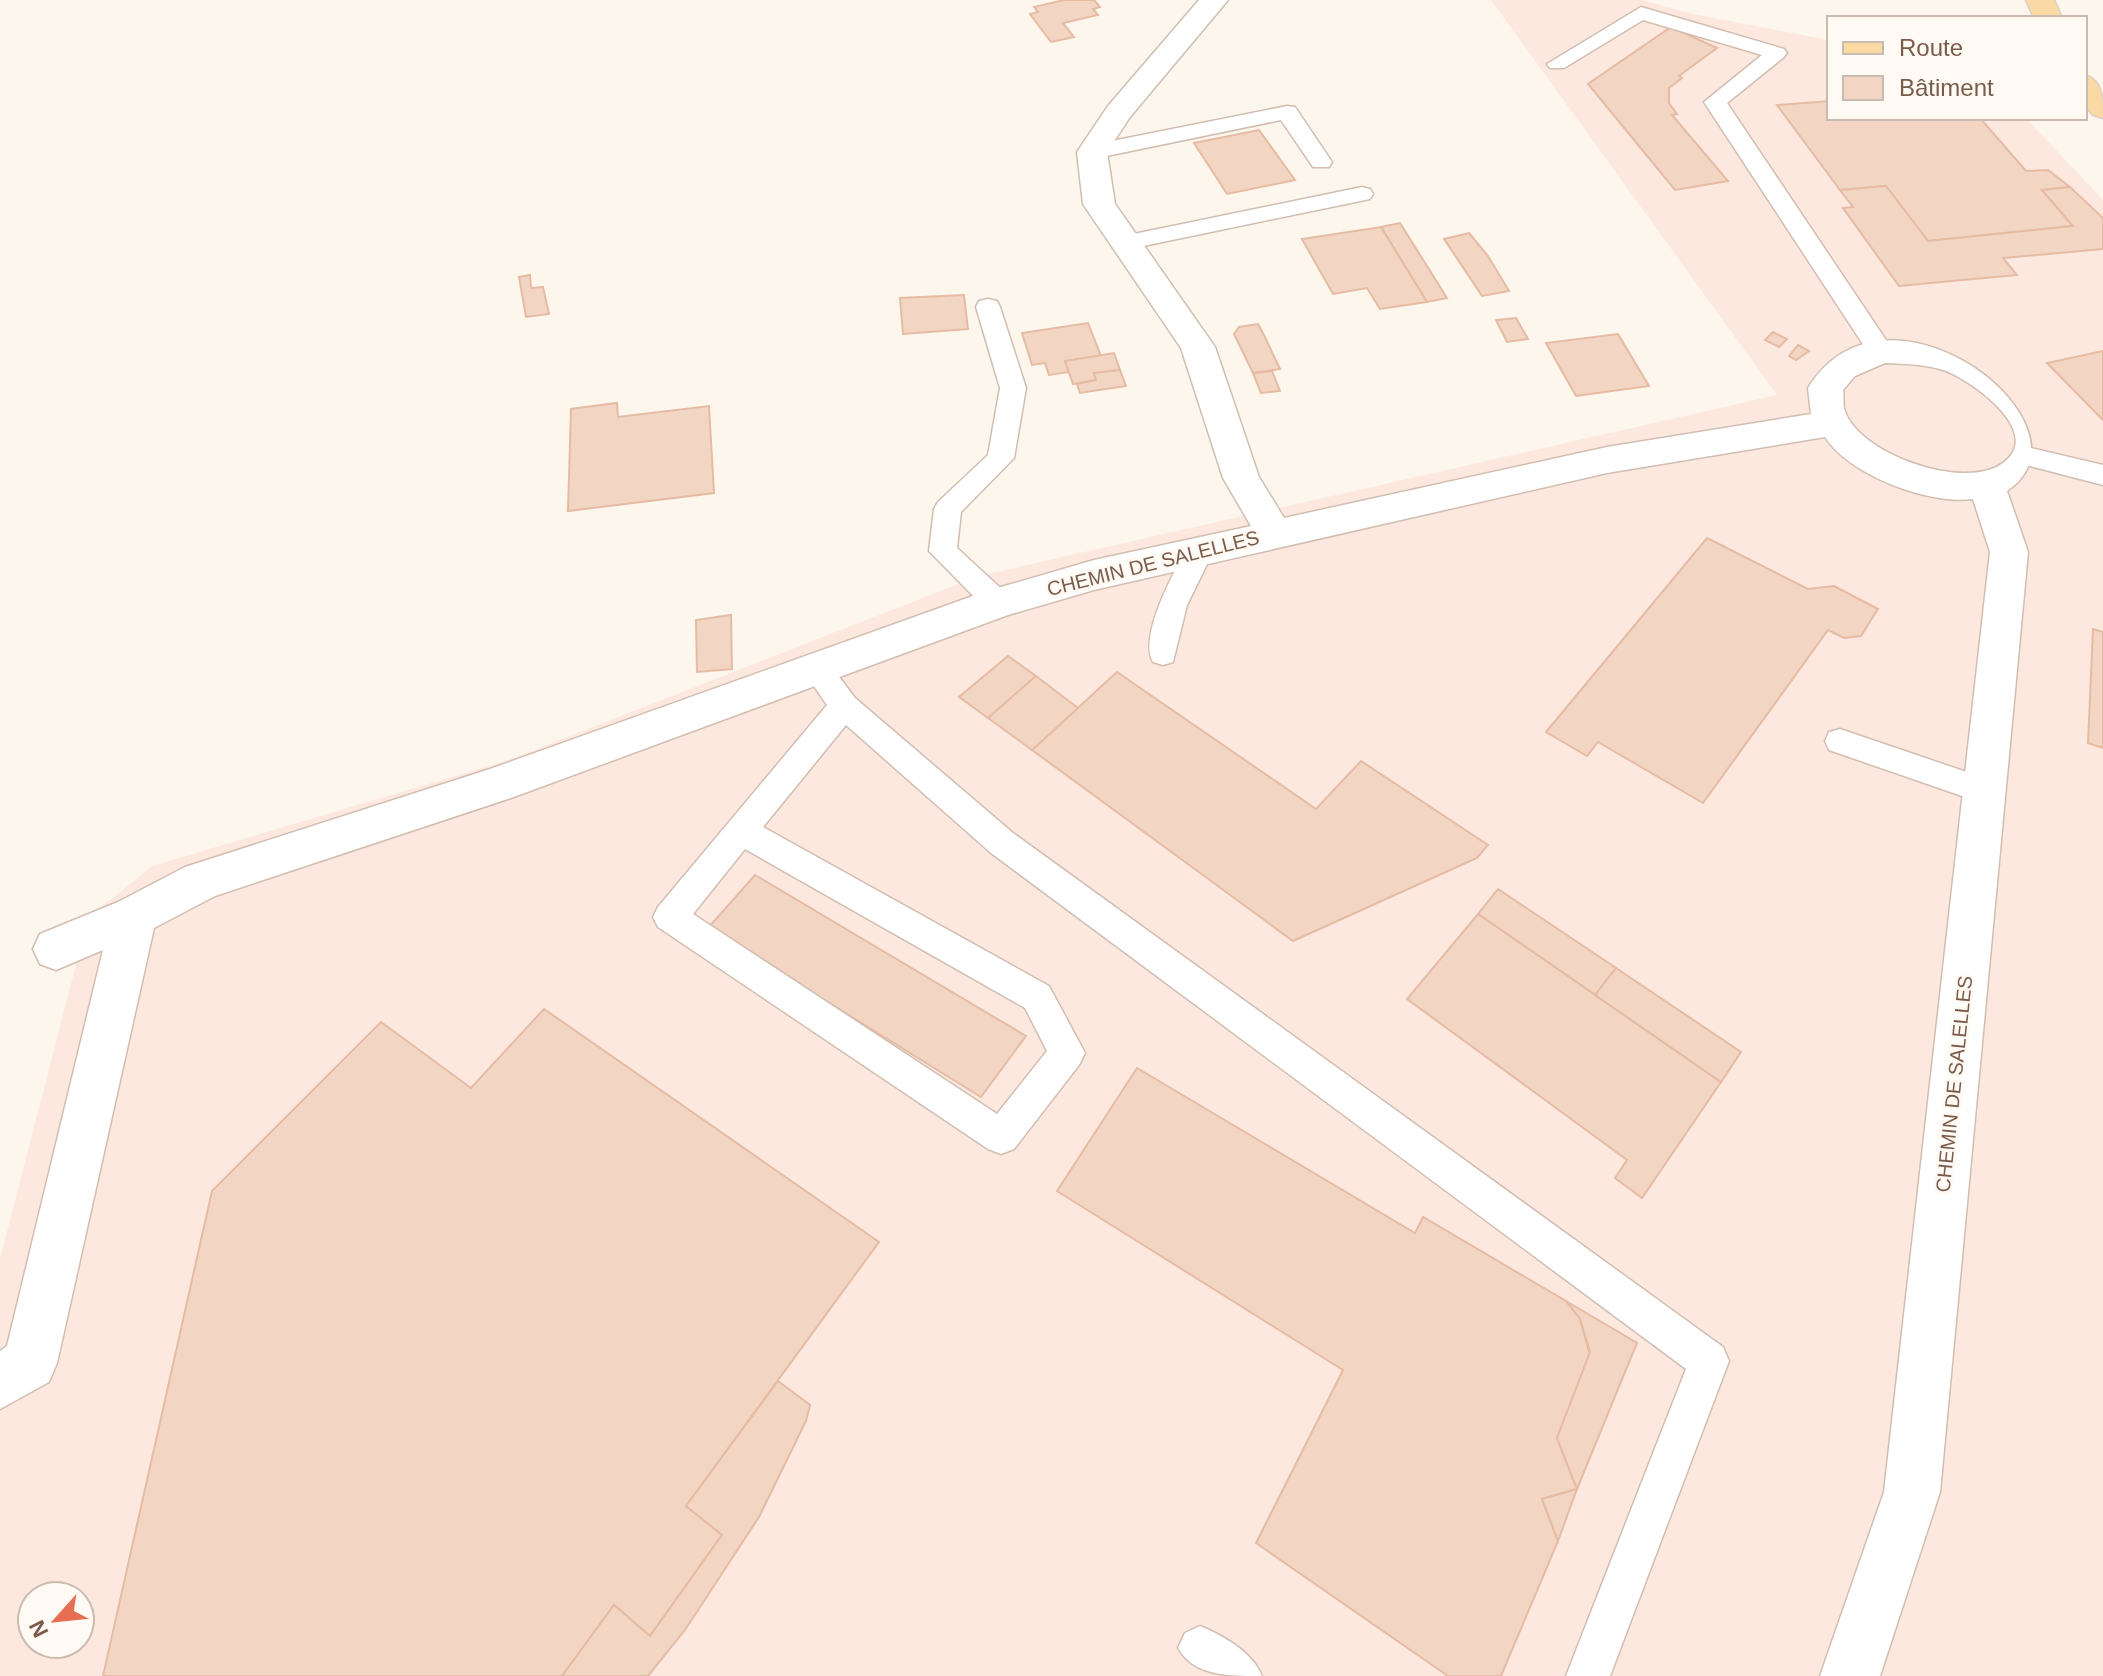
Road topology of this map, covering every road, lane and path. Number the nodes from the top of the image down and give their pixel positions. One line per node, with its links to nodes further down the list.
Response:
1 (1214, 0): 5 (street)
2 (1557, 64): 10 (lane)
3 (2087, 87): 4 (main road)
4 (2103, 109)
5 (1092, 152): 6 (lane); 8 (street)
6 (1321, 162)
7 (1362, 194): 8 (lane)
8 (1124, 243): 15 (street)
9 (988, 307): 17 (lane)
10 (1881, 352): 11 (street); 12 (street)
11 (1832, 423): 14 (street); 15 (street, CHEMIN DE SALELLES)
12 (2031, 457): 13 (lane); 14 (street)
13 (2103, 475)
14 (1987, 486): 22 (street, CHEMIN DE SALELLES)
15 (1274, 533): 16 (street, CHEMIN DE SALELLES)
16 (1200, 550): 17 (street, CHEMIN DE SALELLES); 18 (lane)
17 (998, 603): 19 (street, CHEMIN DE SALELLES)
18 (1163, 654)
19 (817, 669): 20 (lane); 24 (street, CHEMIN DE SALELLES)
20 (844, 706): 23 (lane); 29 (lane)
21 (1840, 741): 22 (lane)
22 (1985, 791): 30 (street, CHEMIN DE SALELLES)
23 (740, 830): 23 (lane)
24 (134, 916): 25 (street, CHEMIN DE SALELLES); 26 (street)
25 (56, 949)
26 (0, 1382)
27 (1200, 1648): 28 (lane)
28 (1240, 1676)
29 (1588, 1676)
30 (1850, 1676)

